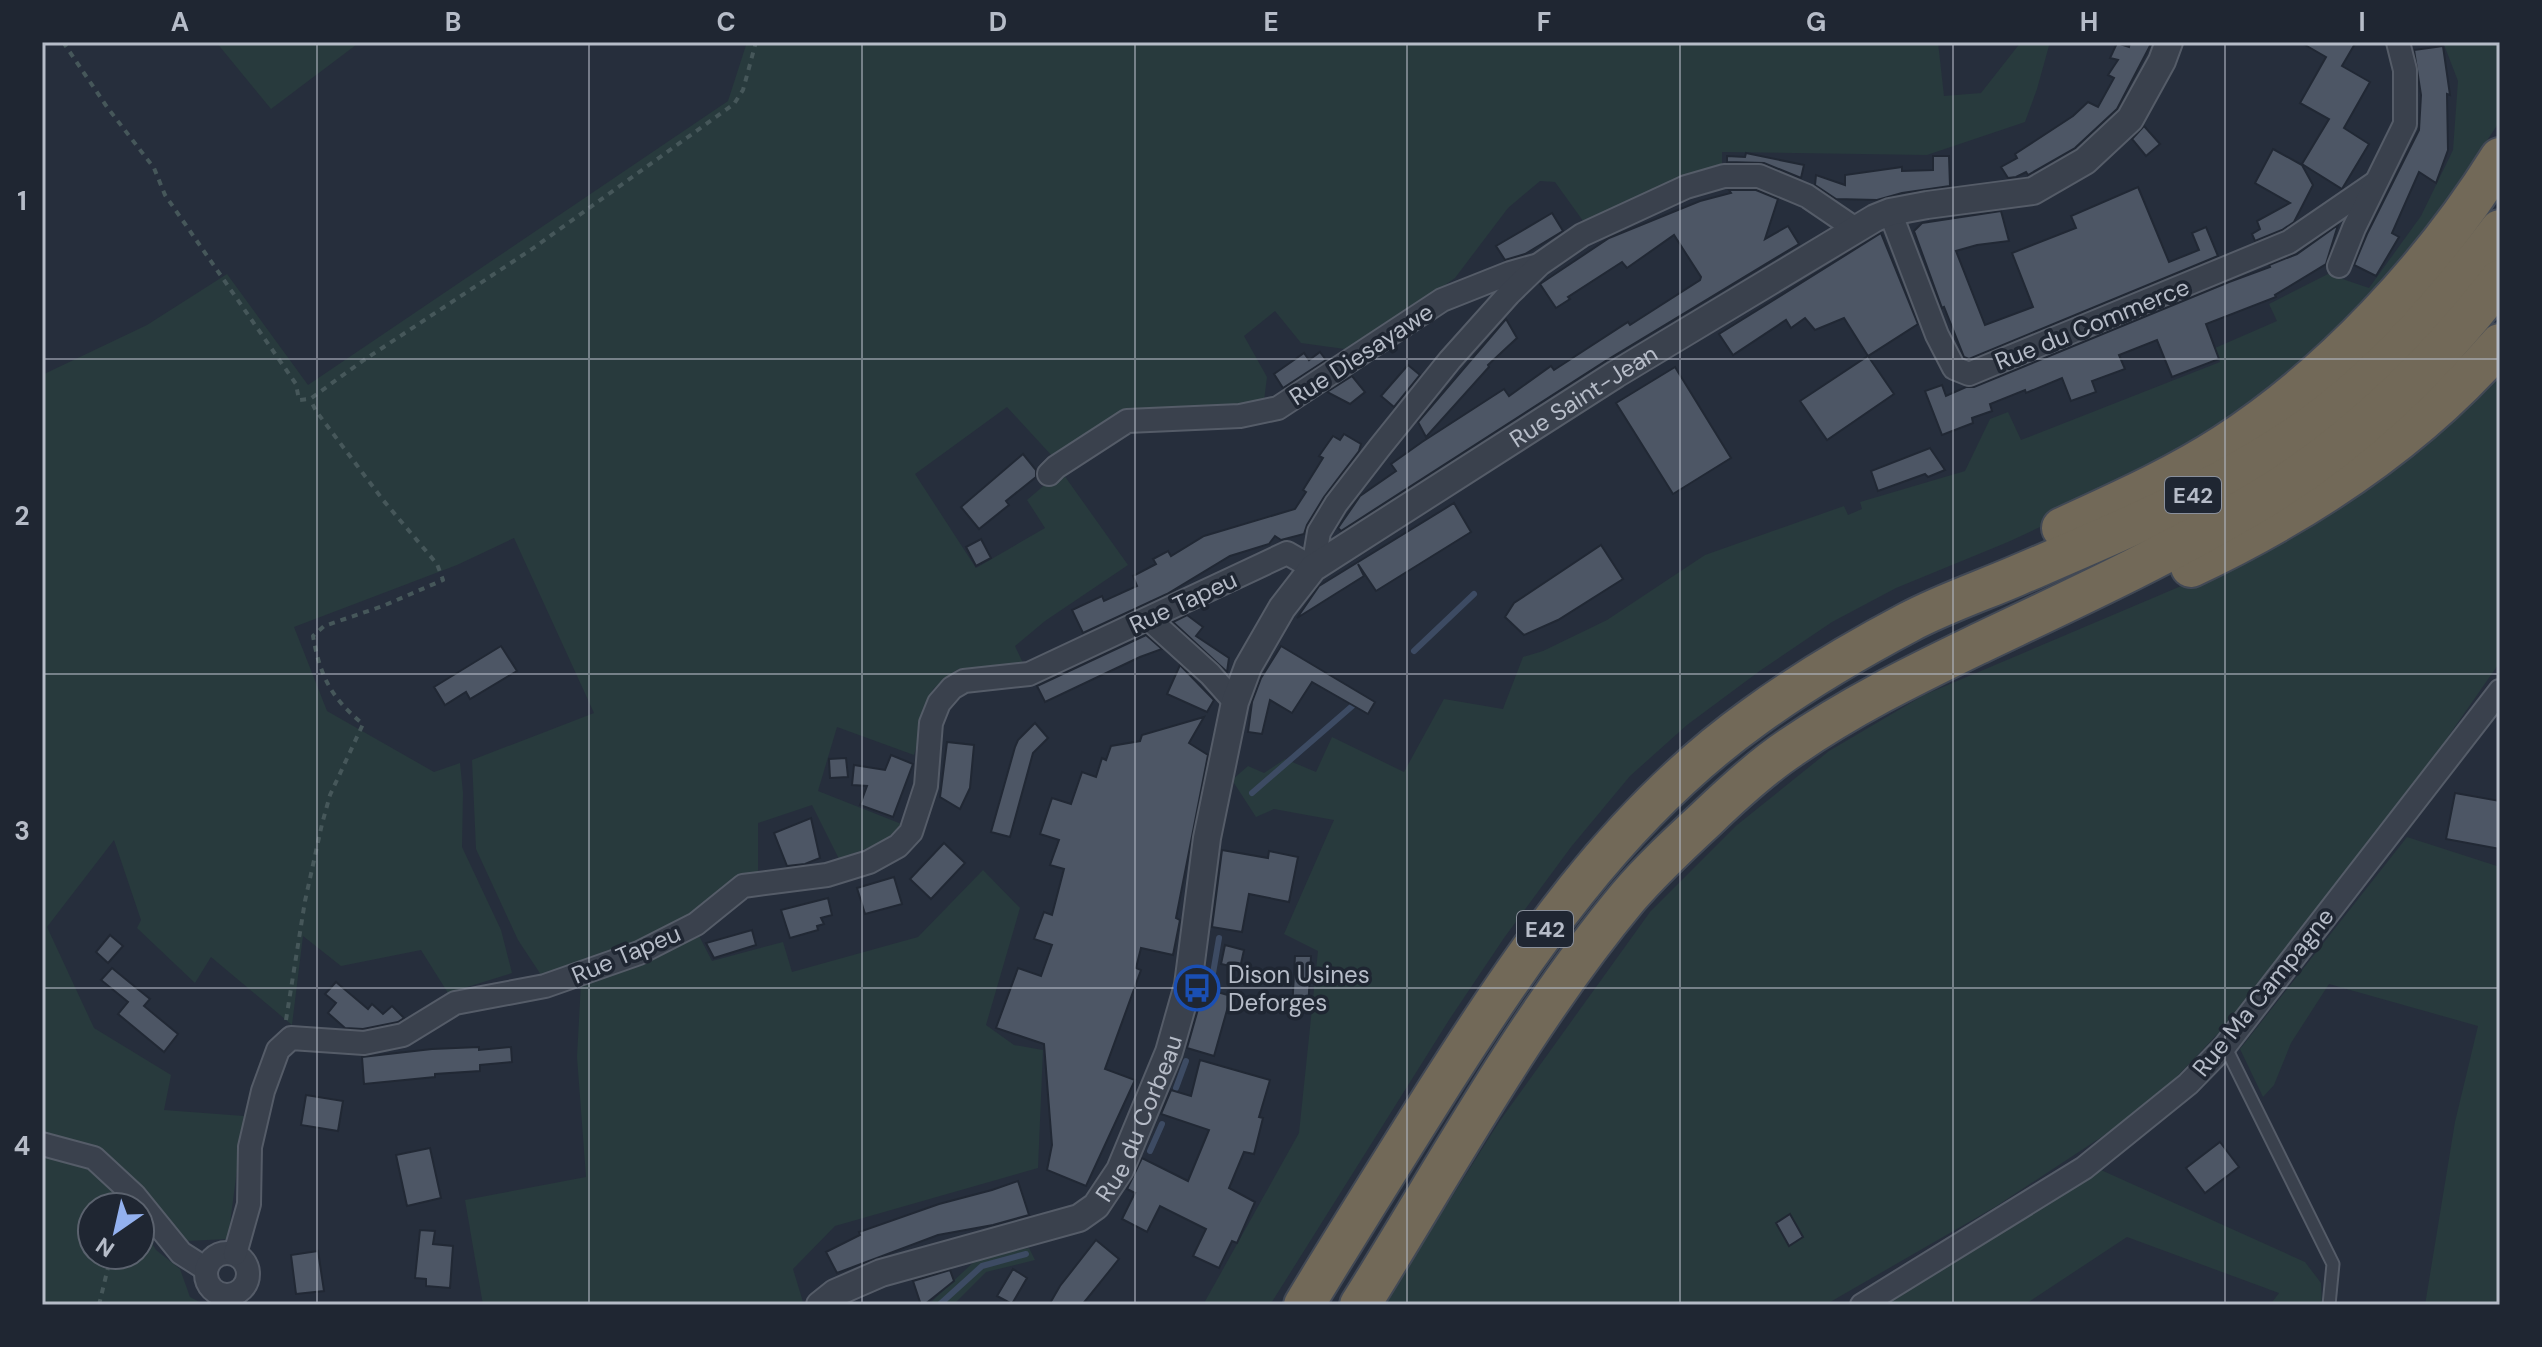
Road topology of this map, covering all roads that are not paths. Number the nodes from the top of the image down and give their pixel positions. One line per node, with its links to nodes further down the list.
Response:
1 (2169, 42): 5 (street, Rue Saint-Jean)
2 (2398, 42): 4 (street)
3 (2500, 158): 16 (highway)
4 (2375, 183): 5 (street, Rue du Commerce); 9 (street)
5 (1890, 212): 6 (street, Rue Saint-Jean)
6 (1857, 230): 8 (street, Rue Diesayawe); 14 (street, Rue Saint-Jean)
7 (2500, 230): 16 (highway, E42)
8 (1540, 264): 12 (street, Rue Diesayawe); 14 (street, Rue Diesayawe)
9 (2339, 266)
10 (2500, 280): 13 (highway, E42)
11 (2500, 344): 13 (highway)
12 (1049, 474)
13 (2140, 566): 26 (highway, E42)
14 (1313, 568): 15 (street, Rue Tapeu); 18 (street, Rue du Corbeau)
15 (1149, 619): 18 (street); 21 (street, Rue Tapeu)
16 (1824, 671): 25 (highway, E42)
17 (2497, 701): 19 (street, Rue Ma Campagne)
18 (1235, 702): 24 (street, Rue du Corbeau)
19 (2225, 1046): 27 (street, Rue Ma Campagne); 28 (lane)
20 (42, 1144): 22 (street)
21 (235, 1254): 22 (street); 23 (street)
22 (206, 1269): 23 (street)
23 (244, 1298)
24 (820, 1305)
25 (1304, 1305)
26 (1360, 1305)
27 (1862, 1305)
28 (2329, 1305)

